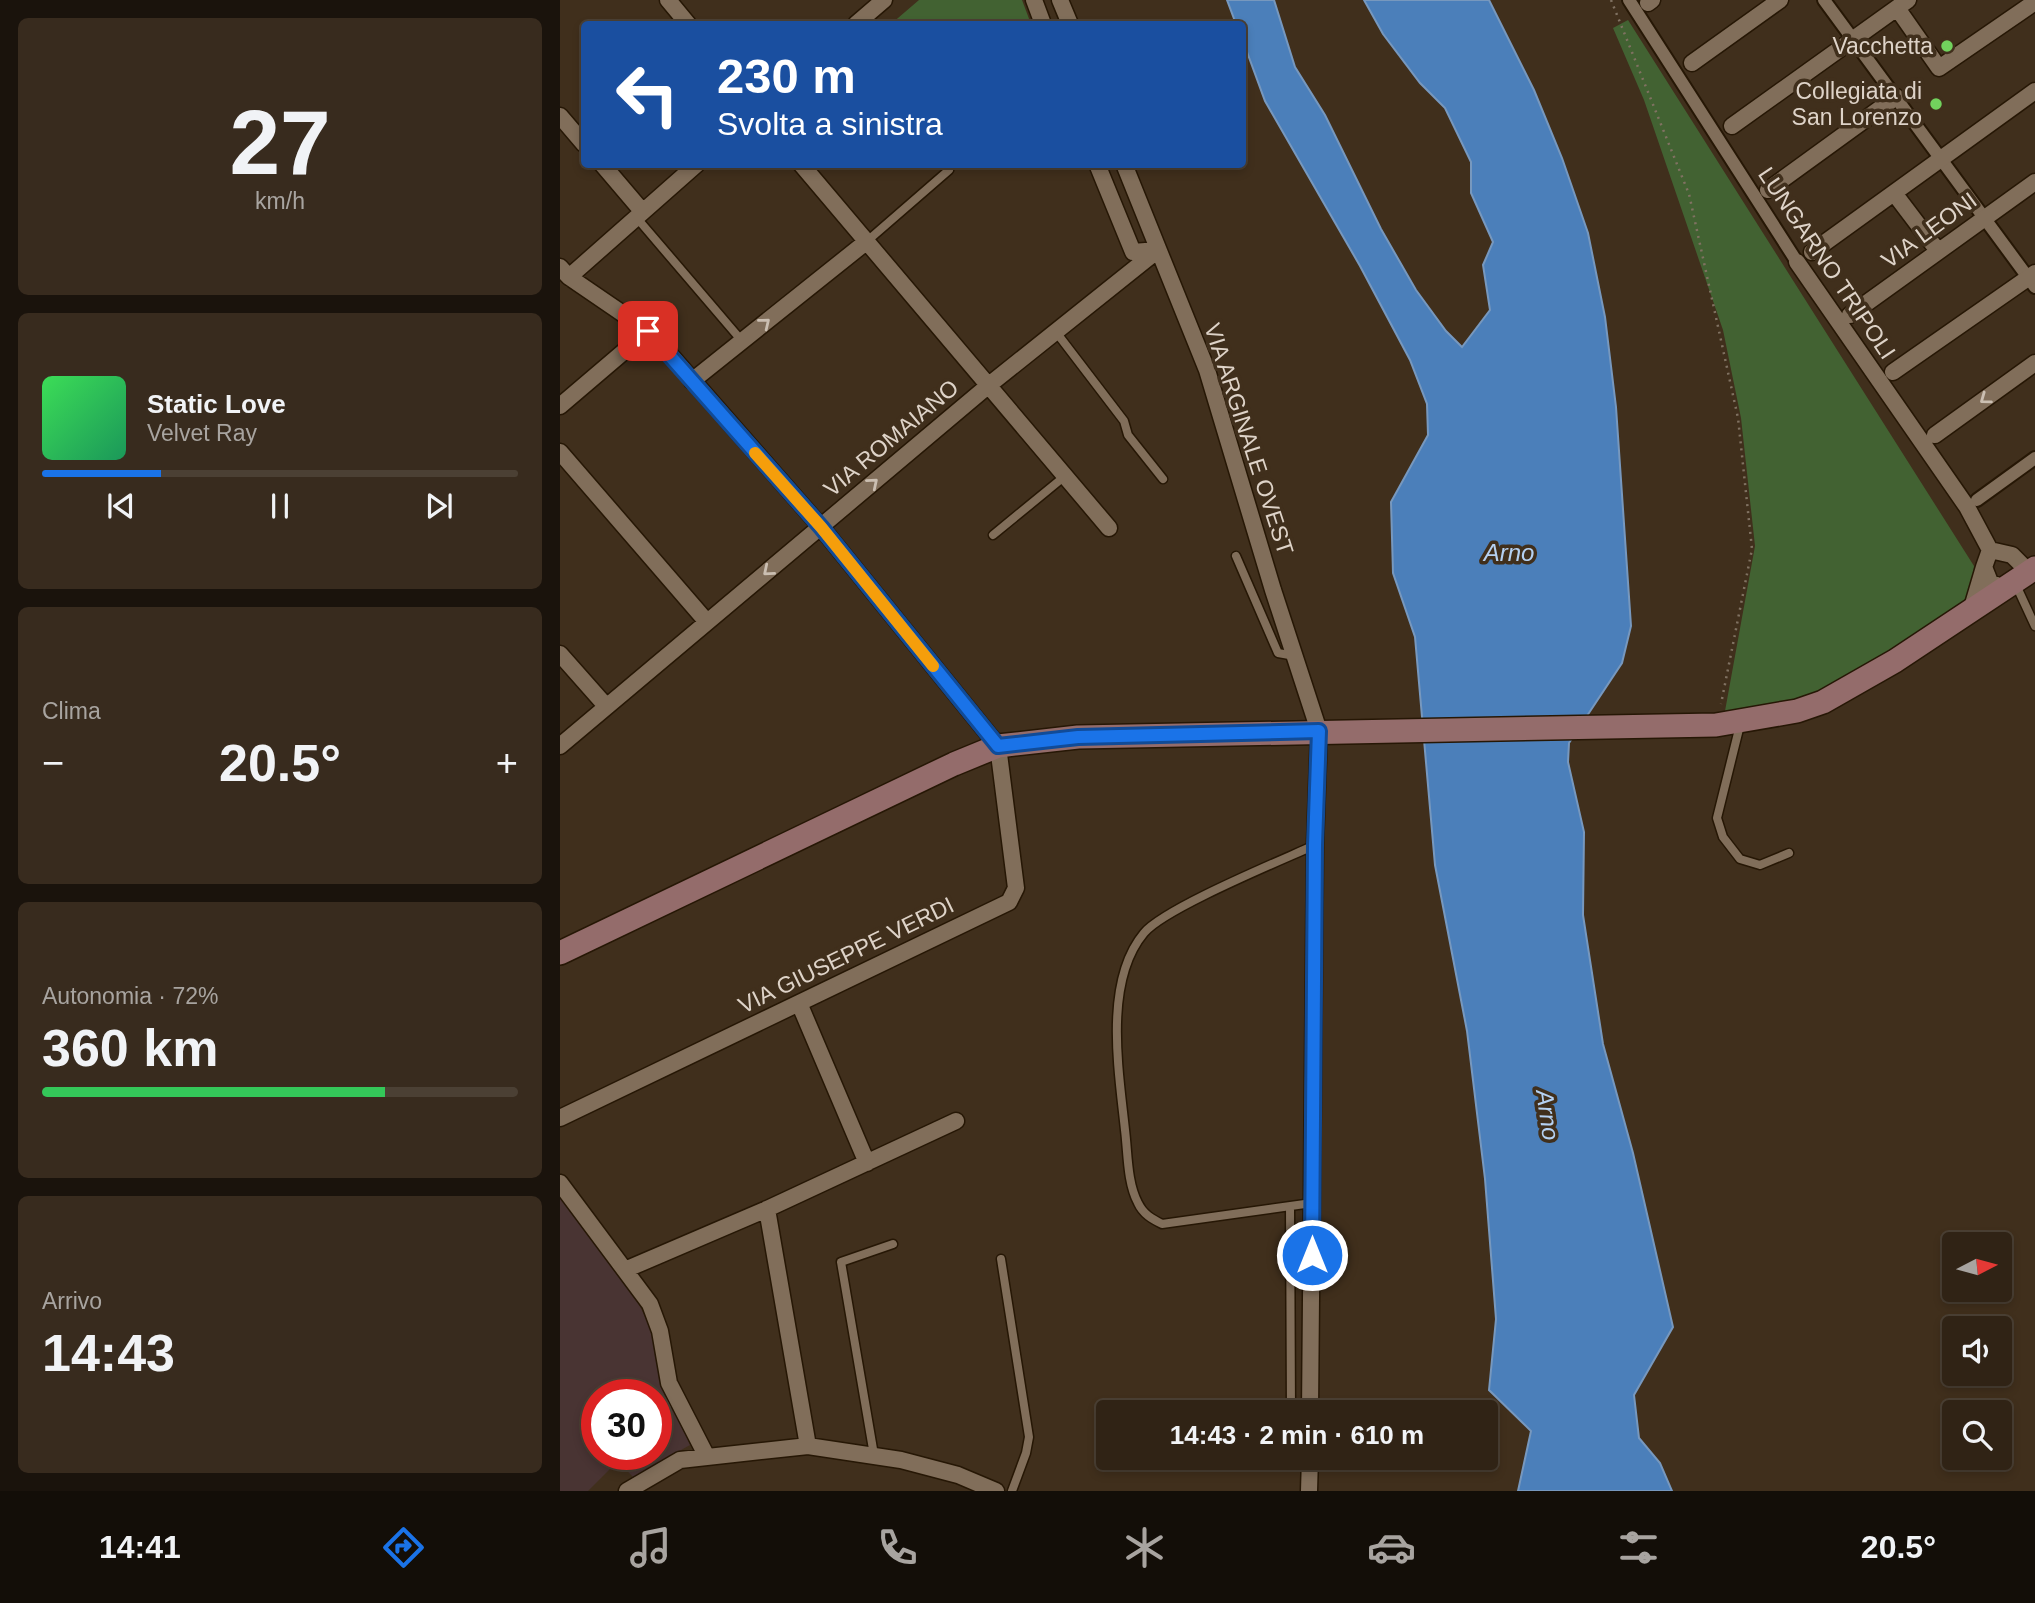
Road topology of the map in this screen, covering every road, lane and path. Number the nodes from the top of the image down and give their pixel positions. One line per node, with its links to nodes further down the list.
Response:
1 (668, 0): 11 (street)
2 (884, 0): 12 (street)
3 (1034, 0): 13 (street)
4 (1060, 0): 14 (street)
5 (1611, 0): 70 (path)
6 (1629, 0): 38 (street, LUNGARNO TRIPOLI)
7 (1780, 0): 16 (street)
8 (1824, 0): 15 (street)
9 (2035, 2): 10 (street)
10 (1902, 4): 15 (street)
11 (686, 21)
12 (860, 21)
13 (1042, 21)
14 (1069, 21)
15 (1853, 40): 18 (street); 20 (street)
16 (1692, 62)
17 (2035, 91): 22 (street)
18 (1896, 97): 22 (street); 30 (street)
19 (560, 116): 21 (street)
20 (1732, 126)
21 (581, 140)
22 (1941, 158): 31 (street); 33 (street)
23 (605, 168): 32 (street)
24 (691, 168): 32 (street)
25 (804, 168): 34 (street)
26 (949, 168): 34 (lane)
27 (1099, 168): 35 (street)
28 (1126, 168): 35 (street, VIA ARGINALE OVEST)
29 (2035, 182): 33 (street, VIA LEONI)
30 (1768, 190)
31 (1894, 193): 36 (street); 37 (street)
32 (639, 214): 39 (street); 44 (lane)
33 (1984, 218): 37 (street, VIA LEONI); 40 (street)
34 (866, 242): 44 (street, one-way to 34); 48 (street)
35 (1158, 250): 43 (street, VIA ROMAIANO); 67 (street, VIA ARGINALE OVEST)
36 (1812, 251)
37 (1938, 251): 41 (street, VIA LEONI)
38 (1797, 262): 59 (street, LUNGARNO TRIPOLI)
39 (564, 272): 42 (street)
40 (2033, 279): 46 (street)
41 (1850, 315)
42 (648, 331): 47 (street); 49 (street)
43 (1056, 332): 48 (street, VIA ROMAIANO); 54 (lane)
44 (743, 341): 47 (street)
45 (2035, 363): 50 (street, one-way to 50)
46 (1893, 372)
47 (689, 384): 56 (street)
48 (989, 385): 53 (street); 56 (street, VIA ROMAIANO, one-way to 48)
49 (560, 406)
50 (1935, 435)
51 (560, 452): 64 (street)
52 (2035, 458): 55 (street)
53 (1065, 476): 57 (street); 58 (lane)
54 (1163, 479)
55 (1977, 500)
56 (821, 527): 64 (street, VIA ROMAIANO, one-way to 64); 73 (street)
57 (1109, 528)
58 (993, 535)
59 (1990, 550): 61 (street); 62 (street)
60 (1236, 556): 67 (lane)
61 (1984, 567): 62 (street); 63 (street)
62 (2021, 578): 63 (main road); 65 (lane)
63 (1971, 611): 69 (main road)
64 (706, 622): 68 (street, VIA ROMAIANO)
65 (2035, 626)
66 (560, 653): 68 (street)
67 (1295, 656): 71 (street, VIA ARGINALE OVEST)
68 (606, 706): 72 (street, VIA ROMAIANO)
69 (1740, 722): 70 (main road); 75 (lane)
70 (1716, 725): 71 (main road)
71 (1319, 731): 73 (main road); 74 (street, VIA ARGINALE OVEST)
72 (560, 746)
73 (998, 746): 76 (main road); 77 (street, VIA GIUSEPPE VERDI)
74 (1315, 845): 82 (street, VIA ARGINALE OVEST); 83 (lane)
75 (1789, 853)
76 (560, 953)
77 (799, 1003): 78 (street, VIA GIUSEPPE VERDI); 80 (street)
78 (560, 1118)
79 (956, 1121): 80 (street)
80 (867, 1163): 84 (street)
81 (560, 1183): 87 (street)
82 (1312, 1203): 83 (lane); 89 (street, VIA ARGINALE OVEST)
83 (1290, 1206): 88 (lane)
84 (767, 1209): 87 (street); 90 (street)
85 (893, 1244): 92 (lane)
86 (1001, 1259): 96 (lane)
87 (627, 1269): 91 (street)
88 (1291, 1400)
89 (1310, 1400)
90 (808, 1446): 91 (street); 92 (street)
91 (706, 1455): 94 (street)
92 (874, 1455): 95 (street)
93 (1310, 1470): 97 (street)
94 (627, 1491)
95 (996, 1491)
96 (1012, 1491)
97 (1309, 1491)

